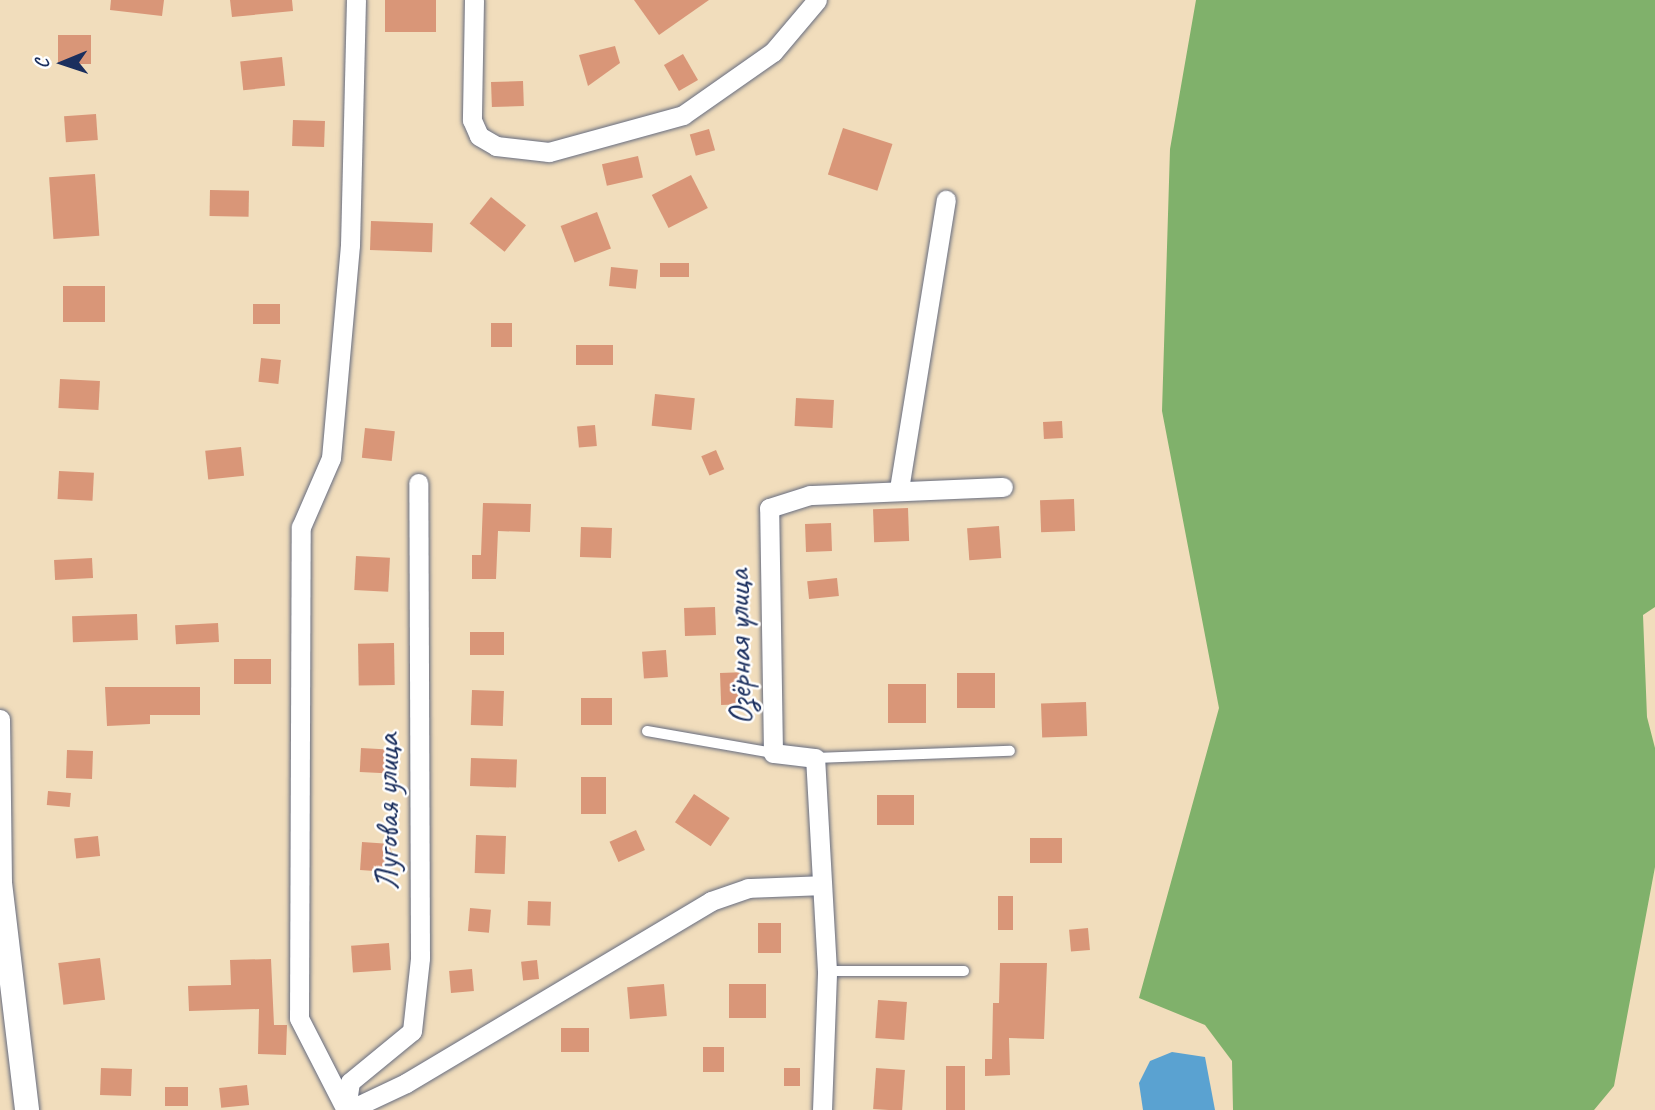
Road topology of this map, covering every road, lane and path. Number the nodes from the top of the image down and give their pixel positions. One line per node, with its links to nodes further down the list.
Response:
1 (356, 0): 18 (street)
2 (474, 0): 3 (street)
3 (817, 0)
4 (946, 200): 7 (street)
5 (418, 483): 18 (street, Луговая улица)
6 (1003, 486): 7 (street, Озёрная улица)
7 (899, 489): 11 (street, Озёрная улица)
8 (0, 719): 13 (street)
9 (647, 731): 11 (lane)
10 (1010, 751): 12 (lane)
11 (773, 753): 12 (street, Озёрная улица)
12 (816, 758): 14 (street)
13 (1, 883): 17 (street)
14 (822, 885): 15 (street); 18 (street)
15 (827, 971): 16 (lane); 19 (street)
16 (964, 971)
17 (27, 1110)
18 (347, 1110)
19 (822, 1110)

